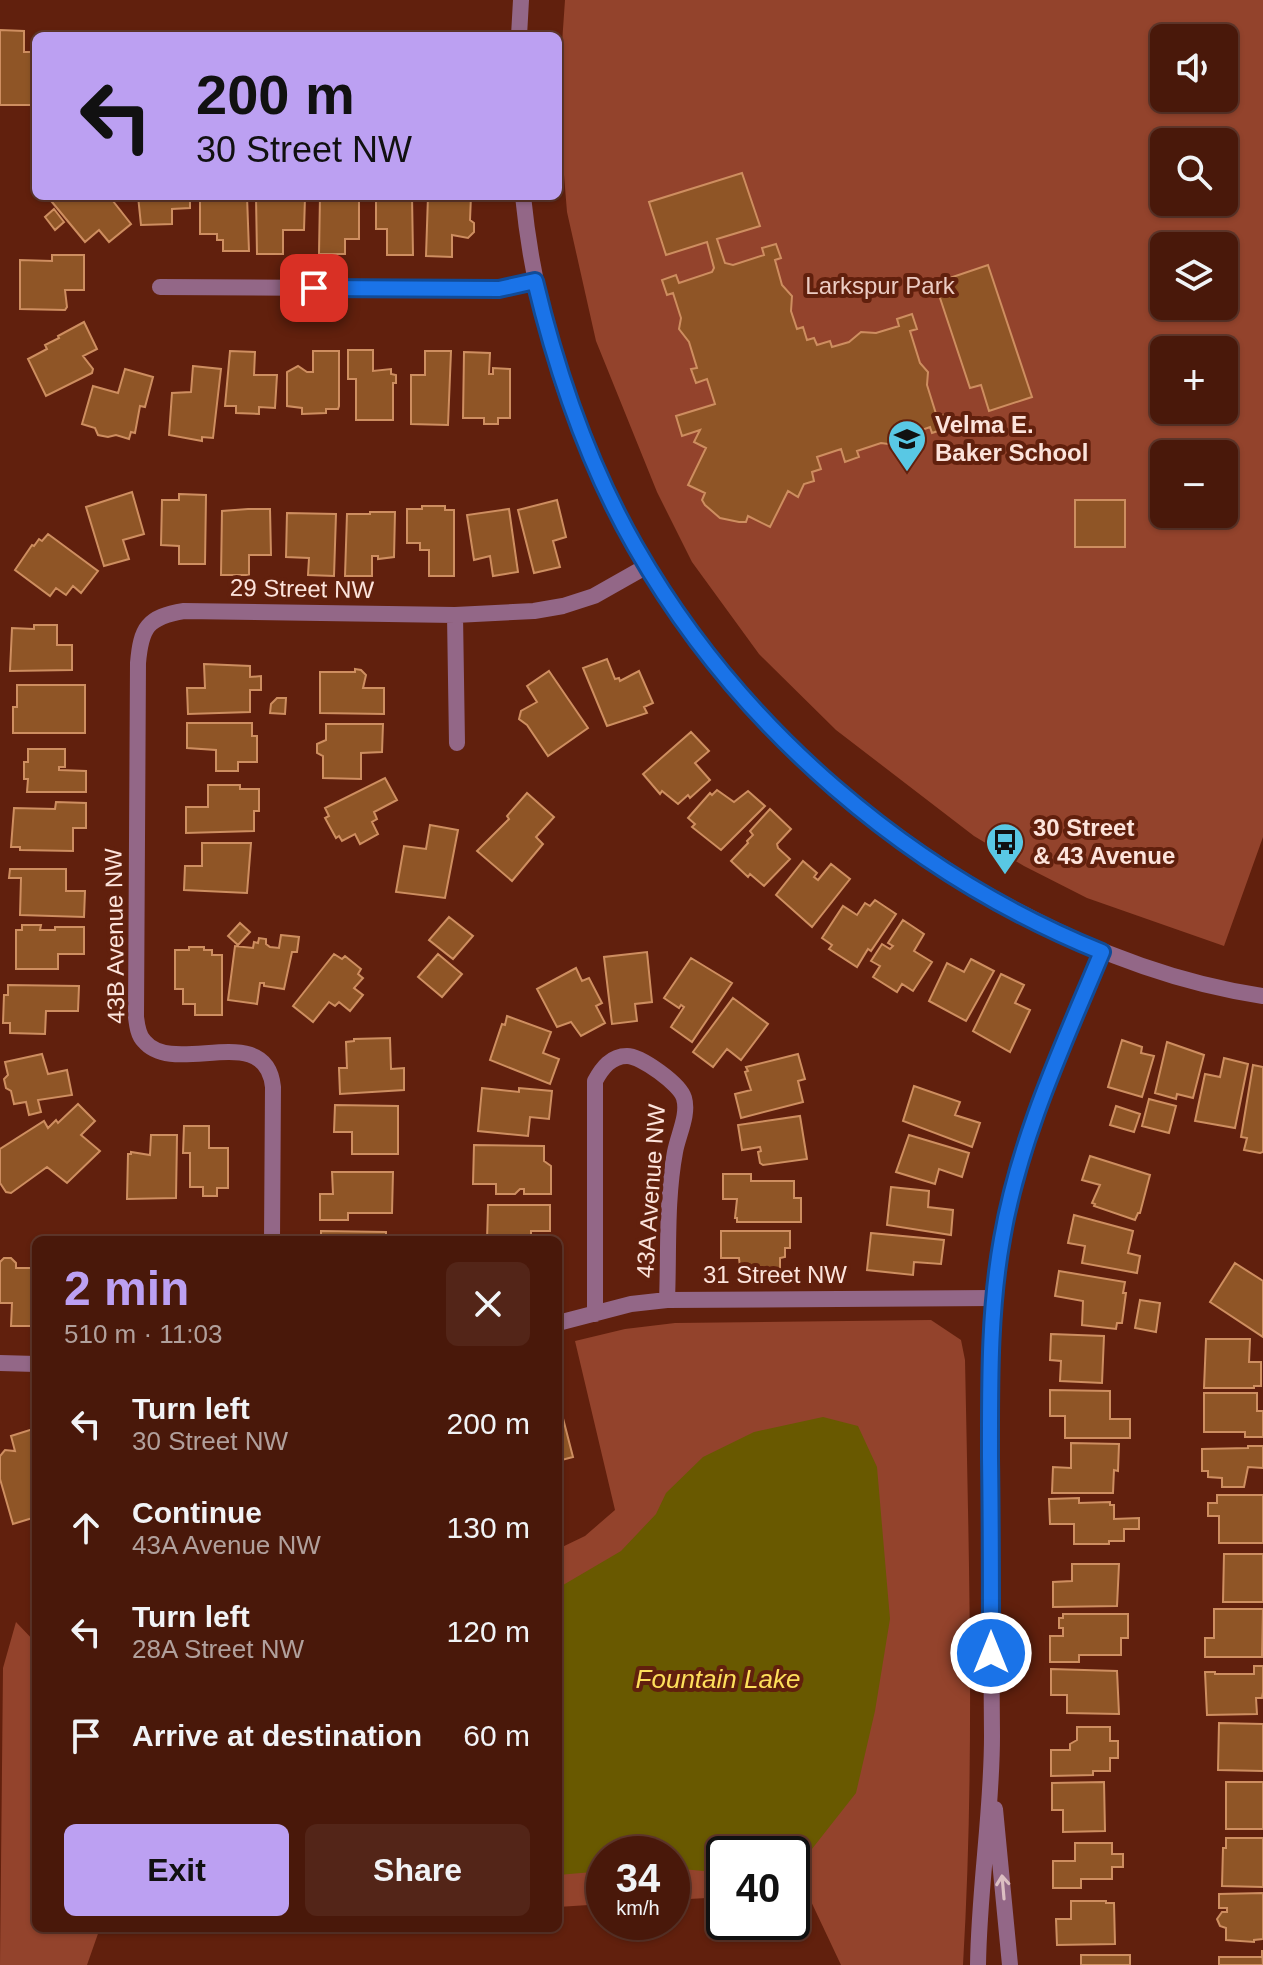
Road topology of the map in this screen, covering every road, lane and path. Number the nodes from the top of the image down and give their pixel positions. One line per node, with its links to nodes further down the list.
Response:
1 (521, 0): 2 (street)
2 (519, 32)
3 (524, 200): 4 (street)
4 (535, 281): 5 (street); 6 (street)
5 (160, 287)
6 (647, 566): 7 (street, 29 Street NW); 10 (street)
7 (455, 615): 8 (street, 29 Street NW); 9 (street)
8 (150, 622): 12 (street, 43B Avenue NW)
9 (457, 743)
10 (1102, 952): 11 (street); 13 (street)
11 (1263, 996)
12 (272, 1236)
13 (994, 1298): 14 (street, 31 Street NW); 19 (street)
14 (667, 1300): 15 (street, 31 Street NW); 15 (street, 43A Avenue NW)
15 (595, 1314): 16 (street, 31 Street NW)
16 (562, 1322)
17 (0, 1363): 18 (street)
18 (32, 1364)
19 (992, 1780): 20 (street); 21 (street, one-way to 19)
20 (978, 1965)
21 (1010, 1965)

